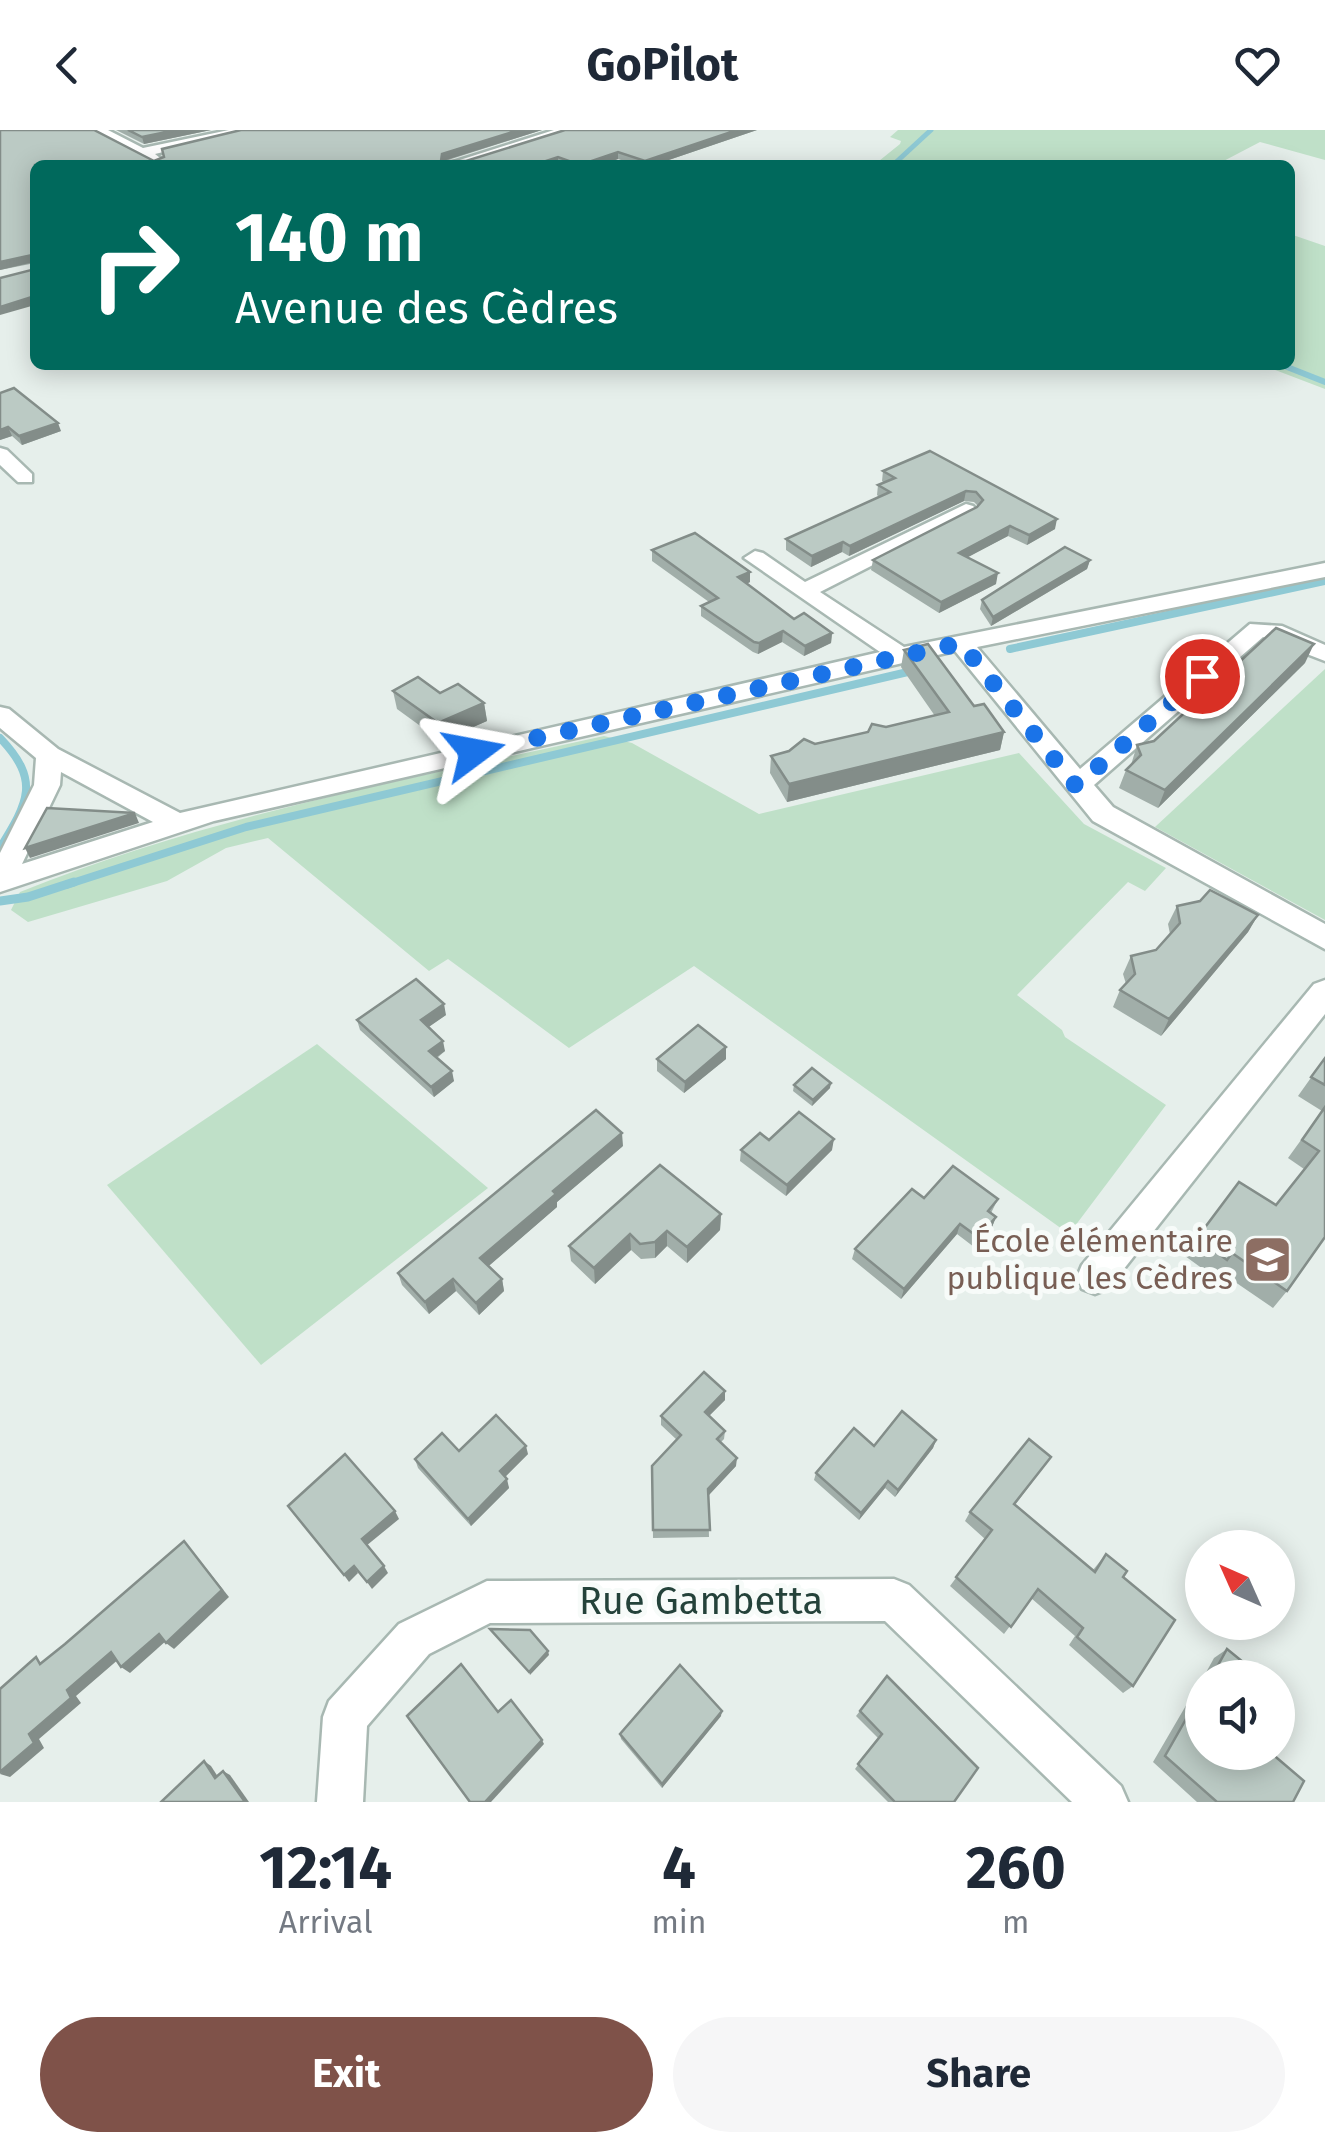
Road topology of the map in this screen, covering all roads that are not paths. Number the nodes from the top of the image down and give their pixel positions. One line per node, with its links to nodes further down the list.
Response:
1 (98, 130): 4 (street)
2 (248, 130): 4 (street)
3 (562, 130): 6 (street)
4 (141, 152): 5 (street)
5 (155, 160)
6 (468, 160)
7 (0, 454): 8 (street)
8 (25, 478)
9 (966, 510): 12 (street)
10 (755, 558): 12 (street)
11 (1325, 570): 13 (street)
12 (804, 591): 15 (street)
13 (961, 643): 15 (street); 18 (street)
14 (1325, 654): 18 (street)
15 (900, 655): 19 (street)
16 (0, 714): 17 (street)
17 (50, 755): 19 (street); 20 (street)
18 (1076, 786): 21 (street)
19 (178, 824): 20 (street)
20 (0, 881)
21 (1325, 938)
22 (1325, 992): 23 (street)
23 (1095, 1277)
24 (340, 1802): 25 (street, Rue Gambetta)
25 (1105, 1802)

